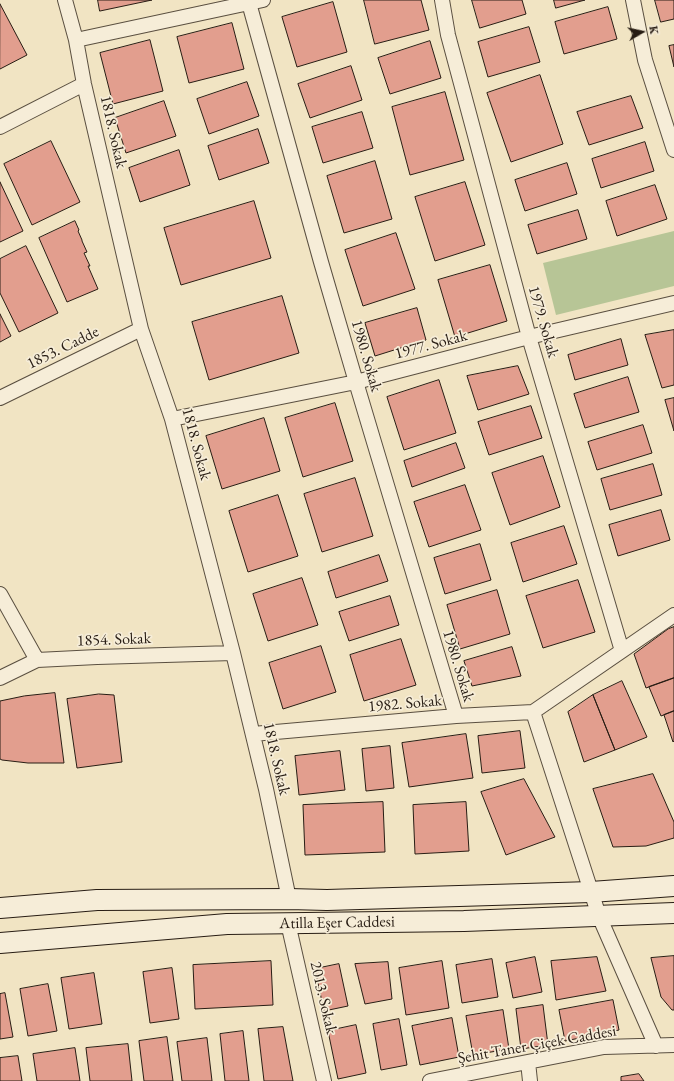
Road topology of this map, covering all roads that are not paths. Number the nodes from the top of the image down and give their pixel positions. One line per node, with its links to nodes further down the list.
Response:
1 (65, 0): 6 (street, 1818. Sokak)
2 (264, 0): 5 (street)
3 (442, 0): 13 (street, 1979. Sokak)
4 (634, 0): 8 (street)
5 (250, 3): 6 (street); 14 (street, 1980. Sokak)
6 (76, 40): 7 (street, 1818. Sokak)
7 (84, 84): 9 (street); 12 (street, 1818. Sokak)
8 (670, 124): 10 (street)
9 (0, 127)
10 (674, 150)
11 (674, 303): 13 (street, 1977. Sokak)
12 (141, 329): 15 (street, 1853. Cadde); 16 (street, 1818. Sokak)
13 (529, 337): 14 (street, 1977. Sokak); 19 (street, 1979. Sokak)
14 (356, 382): 16 (street, 1977. Sokak); 24 (street, 1980. Sokak)
15 (0, 398)
16 (172, 419): 20 (street, 1818. Sokak)
17 (0, 594): 21 (street)
18 (674, 615): 19 (street)
19 (622, 651): 23 (street)
20 (233, 653): 21 (street, 1854. Sokak); 25 (street, 1818. Sokak)
21 (37, 660): 22 (street, 1854. Sokak)
22 (0, 678)
23 (533, 712): 24 (street, 1982. Sokak); 27 (street)
24 (456, 716): 25 (street, 1982. Sokak)
25 (252, 734): 28 (street, 1818. Sokak)
26 (674, 886): 27 (main road, Atilla Eşer Caddesi)
27 (591, 892): 28 (main road, Atilla Eşer Caddesi); 31 (street)
28 (289, 899): 29 (main road, Atilla Eşer Caddesi)
29 (0, 908)
30 (674, 913): 31 (main road, Atilla Eşer Caddesi)
31 (599, 916): 32 (main road, Atilla Eşer Caddesi); 35 (street)
32 (288, 923): 33 (main road, Atilla Eşer Caddesi); 37 (street, 2013. Sokak)
33 (0, 943)
34 (674, 1045): 35 (street, Şehit Taner Çiçek Caddesi)
35 (656, 1046): 36 (street, Şehit Taner Çiçek Caddesi)
36 (528, 1062): 38 (street, Şehit Taner Çiçek Caddesi); 39 (street)
37 (324, 1081)
38 (430, 1081)
39 (530, 1081)

